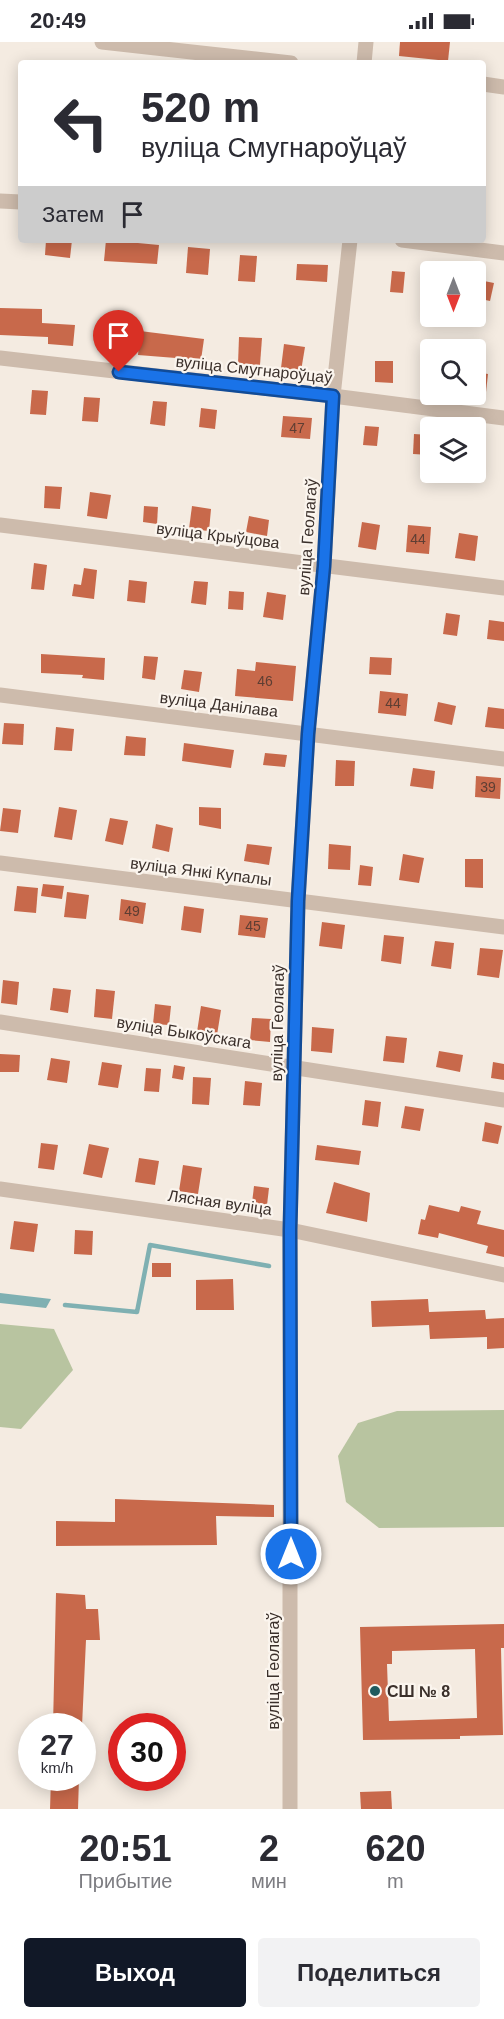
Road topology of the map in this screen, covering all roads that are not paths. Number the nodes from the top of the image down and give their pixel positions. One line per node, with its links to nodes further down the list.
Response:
1 (102, 42): 3 (street)
2 (366, 42): 4 (street)
3 (264, 60)
4 (364, 60)
5 (486, 84): 6 (street)
6 (504, 87)
7 (0, 201): 8 (street)
8 (18, 202)
9 (350, 243): 13 (street, вуліца Геолагаў)
10 (426, 243): 11 (street)
11 (504, 253)
12 (0, 358): 13 (street, вуліца Смугнароўцаў)
13 (333, 396): 14 (street, вуліца Смугнароўцаў); 16 (street, вуліца Геолагаў)
14 (504, 418)
15 (0, 525): 16 (street, вуліца Крыўцова)
16 (324, 566): 17 (street, вуліца Крыўцова); 19 (street, вуліца Геолагаў)
17 (504, 588)
18 (0, 696): 19 (street, вуліца Данілава)
19 (308, 734): 20 (street, вуліца Данілава); 22 (street, вуліца Геолагаў)
20 (504, 759)
21 (0, 863): 22 (street, вуліца Янкі Купалы)
22 (298, 901): 23 (street, вуліца Янкі Купалы); 25 (street, вуліца Геолагаў)
23 (504, 927)
24 (0, 1022): 25 (street, вуліца Быкоўскага)
25 (293, 1066): 26 (street, вуліца Быкоўскага); 28 (street, вуліца Геолагаў)
26 (504, 1100)
27 (0, 1189): 28 (street, Лясная вуліца)
28 (290, 1230): 29 (street, Лясная вуліца); 30 (street, вуліца Геолагаў)
29 (504, 1275)
30 (290, 1809)

